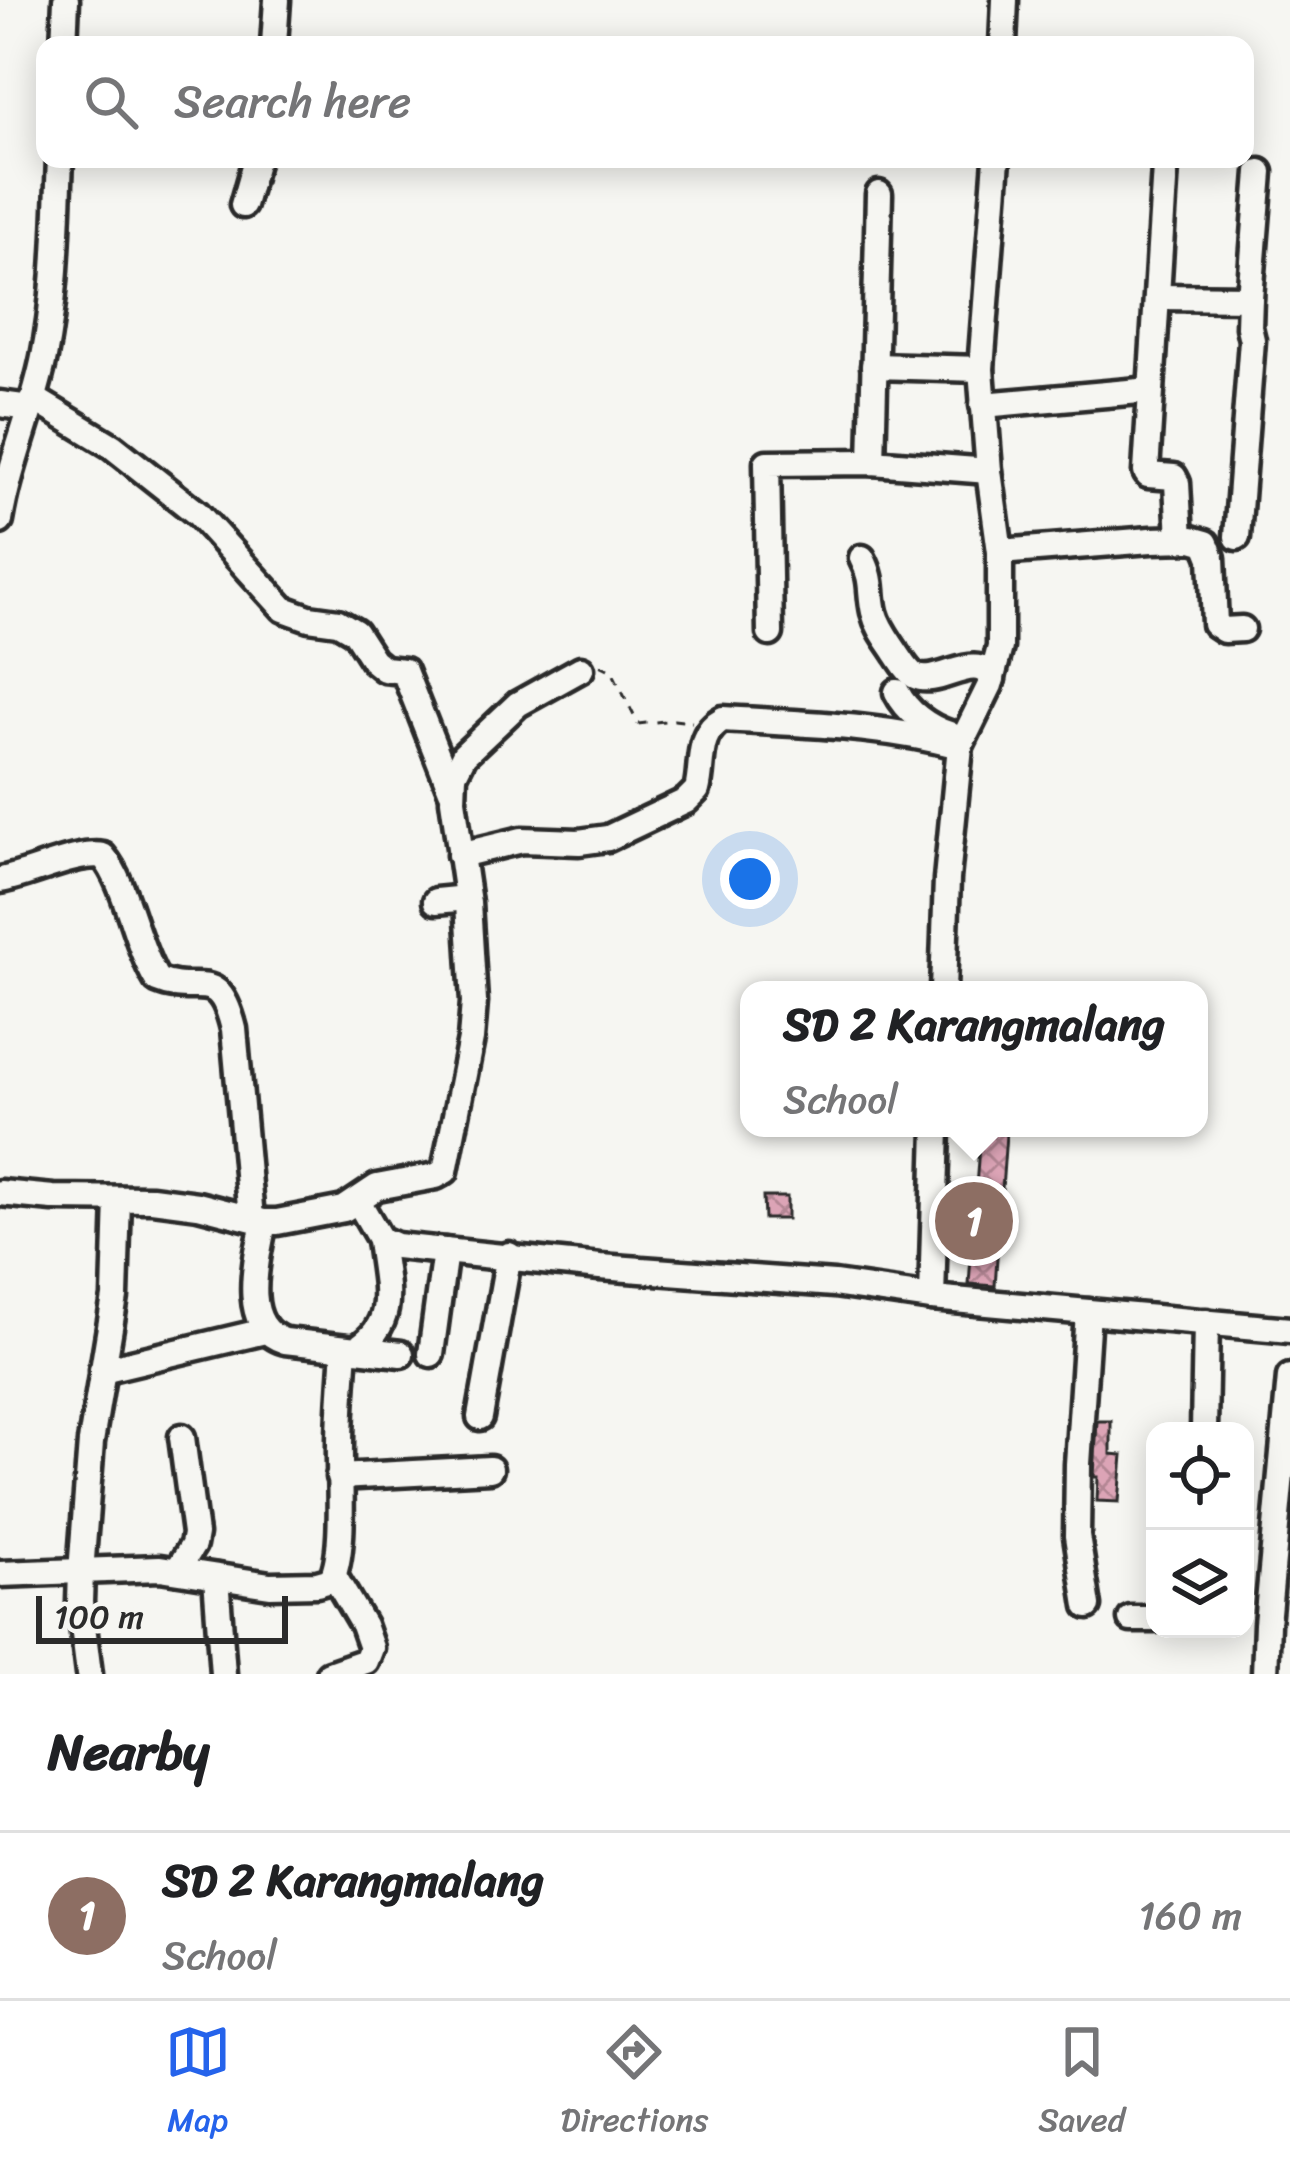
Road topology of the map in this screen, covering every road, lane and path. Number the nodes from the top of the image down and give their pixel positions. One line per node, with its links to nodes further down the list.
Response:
1 (66, 0): 4 (street)
2 (277, 0): 5 (street)
3 (1005, 0): 6 (street)
4 (64, 36)
5 (275, 36)
6 (1003, 36)
7 (60, 168): 19 (street)
8 (253, 168): 13 (street)
9 (996, 168): 17 (street)
10 (1165, 168): 14 (street)
11 (1261, 172): 15 (street)
12 (879, 194): 16 (street)
13 (243, 205)
14 (1158, 297): 15 (street); 18 (street)
15 (1250, 298): 25 (street)
16 (874, 366): 17 (street); 22 (street)
17 (982, 369): 21 (street)
18 (1151, 390): 21 (street); 26 (street)
19 (31, 403): 20 (street); 24 (street); 38 (street)
20 (0, 404)
21 (982, 405): 23 (street)
22 (872, 462): 23 (street); 30 (street)
23 (989, 471): 27 (street)
24 (0, 521)
25 (1237, 537)
26 (1180, 539): 27 (street); 29 (street)
27 (1000, 552): 32 (street)
28 (862, 558): 32 (street)
29 (1242, 629)
30 (770, 633)
31 (580, 669): 34 (path); 38 (street)
32 (991, 682): 37 (street)
33 (897, 692): 36 (street)
34 (710, 727): 35 (street); 39 (street)
35 (851, 727): 36 (street); 37 (street)
36 (932, 728): 37 (street)
37 (962, 742): 43 (street)
38 (453, 795): 39 (street)
39 (460, 855): 41 (street)
40 (0, 880): 48 (street)
41 (467, 898): 42 (street); 47 (street)
42 (436, 902)
43 (943, 981)
44 (937, 1137): 52 (street)
45 (0, 1193): 46 (street)
46 (118, 1199): 48 (street); 60 (street)
47 (358, 1201): 48 (street); 49 (street)
48 (258, 1220): 56 (street)
49 (380, 1239): 50 (street); 57 (street)
50 (445, 1250): 51 (street); 59 (street)
51 (509, 1256): 52 (street); 62 (street)
52 (932, 1298): 53 (street)
53 (1088, 1312): 54 (street); 72 (street)
54 (1206, 1322): 55 (street); 63 (street)
55 (1290, 1330)
56 (265, 1331): 57 (street); 60 (street)
57 (351, 1348): 58 (street); 66 (street)
58 (401, 1354)
59 (431, 1354)
60 (102, 1370): 68 (street)
61 (1290, 1377): 73 (street)
62 (480, 1417)
63 (1204, 1422)
64 (182, 1437): 67 (street)
65 (480, 1462): 66 (street)
66 (339, 1478): 70 (street)
67 (178, 1569): 68 (street); 71 (street)
68 (82, 1572): 69 (street); 74 (street)
69 (0, 1574)
70 (334, 1576): 71 (street); 76 (street)
71 (216, 1577): 75 (street)
72 (1088, 1606)
73 (1267, 1629): 77 (street)
74 (89, 1674)
75 (224, 1674)
76 (329, 1674)
77 (1265, 1674)

